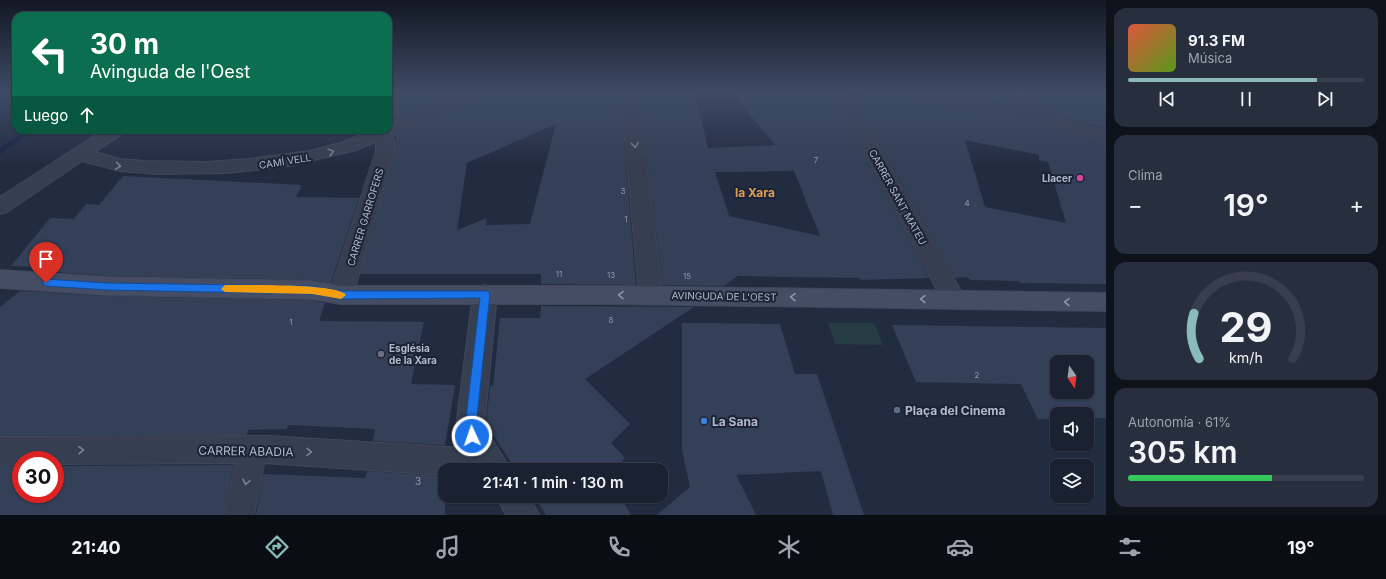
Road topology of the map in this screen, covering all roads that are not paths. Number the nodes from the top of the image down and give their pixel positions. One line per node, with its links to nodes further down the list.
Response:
1 (420, 117): 7 (street, CAMÍ VELL, one-way to 1)
2 (632, 117): 19 (street, one-way to 19)
3 (855, 117): 20 (street, CARRER SANT MATEU)
4 (1027, 117): 6 (street)
5 (1043, 117): 6 (street)
6 (1049, 122): 10 (street)
7 (392, 129)
8 (110, 134): 12 (street)
9 (379, 134): 12 (street, CAMÍ VELL, one-way to 9)
10 (1106, 135)
11 (385, 139): 18 (street, CARRER GARROFERS)
12 (81, 154): 13 (street)
13 (0, 207)
14 (0, 278): 15 (main road, AVINGUDA DE L'OEST)
15 (35, 282): 16 (main road); 18 (main road, AVINGUDA DE L'OEST)
16 (0, 294)
17 (485, 294): 18 (main road, AVINGUDA DE L'OEST); 19 (main road, AVINGUDA DE L'OEST, one-way to 17); 25 (street)
18 (341, 295)
19 (651, 296): 20 (main road, AVINGUDA DE L'OEST, one-way to 19)
20 (954, 300): 21 (main road, AVINGUDA DE L'OEST, one-way to 20)
21 (1106, 302)
22 (254, 449): 23 (street, CARRER ABADIA, one-way to 22); 24 (street, CARRER ABADIA, one-way to 24); 27 (street, one-way to 27)
23 (0, 451)
24 (440, 463)
25 (490, 463)
26 (516, 503): 28 (street)
27 (239, 515)
28 (524, 515)

